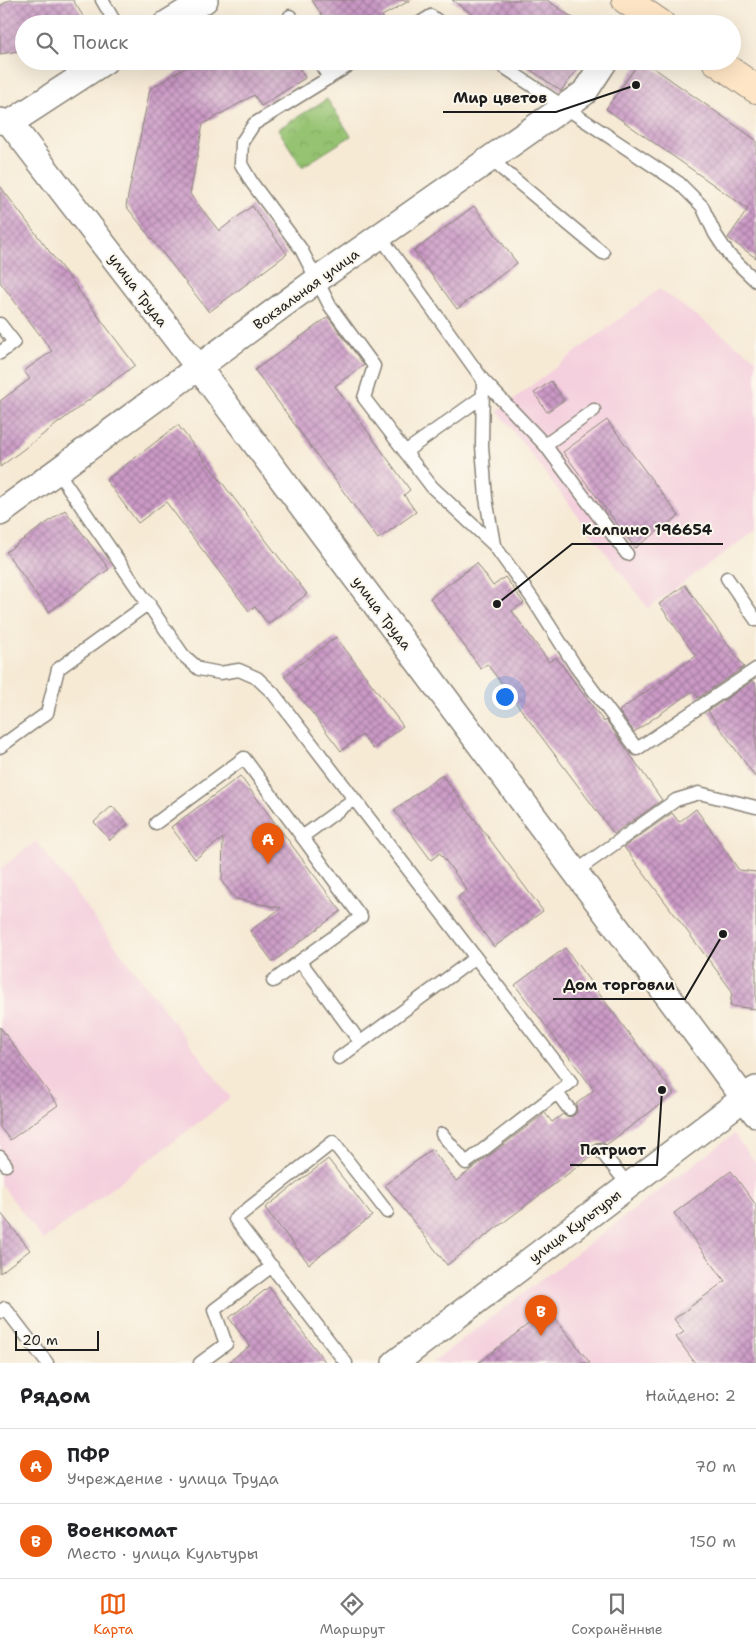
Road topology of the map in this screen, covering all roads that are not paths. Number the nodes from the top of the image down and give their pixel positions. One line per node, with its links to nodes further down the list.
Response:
1 (102, 0): 3 (lane)
2 (205, 0): 4 (street)
3 (111, 15)
4 (181, 15)
5 (90, 70): 14 (street)
6 (324, 70): 11 (lane)
7 (342, 70): 11 (lane)
8 (508, 70): 13 (lane)
9 (599, 70): 13 (street, Вокзальная улица)
10 (729, 70): 12 (street)
11 (329, 78): 18 (lane)
12 (756, 89)
13 (564, 108): 15 (street, Вокзальная улица); 19 (lane)
14 (5, 122): 22 (street, улица Труда)
15 (490, 159): 16 (street, Вокзальная улица); 17 (lane)
16 (380, 236): 18 (street, Вокзальная улица); 23 (lane)
17 (603, 253)
18 (317, 280): 22 (street, Вокзальная улица); 27 (lane)
19 (756, 281)
20 (0, 324): 21 (lane)
21 (0, 352)
22 (198, 367): 28 (street, Вокзальная улица); 41 (street, улица Труда)
23 (483, 380): 24 (lane); 26 (lane)
24 (482, 397): 27 (lane); 30 (lane)
25 (594, 410): 26 (lane)
26 (545, 445): 31 (lane)
27 (405, 452): 30 (lane)
28 (57, 471): 29 (street, Вокзальная улица); 33 (lane)
29 (0, 513)
30 (494, 545): 35 (lane)
31 (627, 554)
32 (726, 578): 34 (lane)
33 (149, 603): 36 (lane); 37 (lane)
34 (756, 620)
35 (756, 669)
36 (0, 747)
37 (354, 798): 40 (lane); 42 (lane)
38 (756, 807): 41 (lane)
39 (156, 823): 40 (lane)
40 (302, 837): 43 (lane)
41 (576, 872): 48 (street, улица Труда)
42 (475, 958): 45 (lane); 47 (lane)
43 (300, 961): 44 (lane); 45 (lane)
44 (273, 981)
45 (360, 1042): 46 (lane)
46 (339, 1058)
47 (557, 1093): 49 (lane); 50 (lane)
48 (752, 1101): 52 (street, улица Культуры)
49 (569, 1109)
50 (442, 1134)
51 (600, 1150): 52 (lane)
52 (629, 1186): 59 (street, улица Культуры)
53 (387, 1212): 54 (lane)
54 (272, 1266): 57 (lane); 58 (lane)
55 (0, 1312): 56 (lane)
56 (46, 1363)
57 (200, 1363)
58 (346, 1363)
59 (395, 1363)

